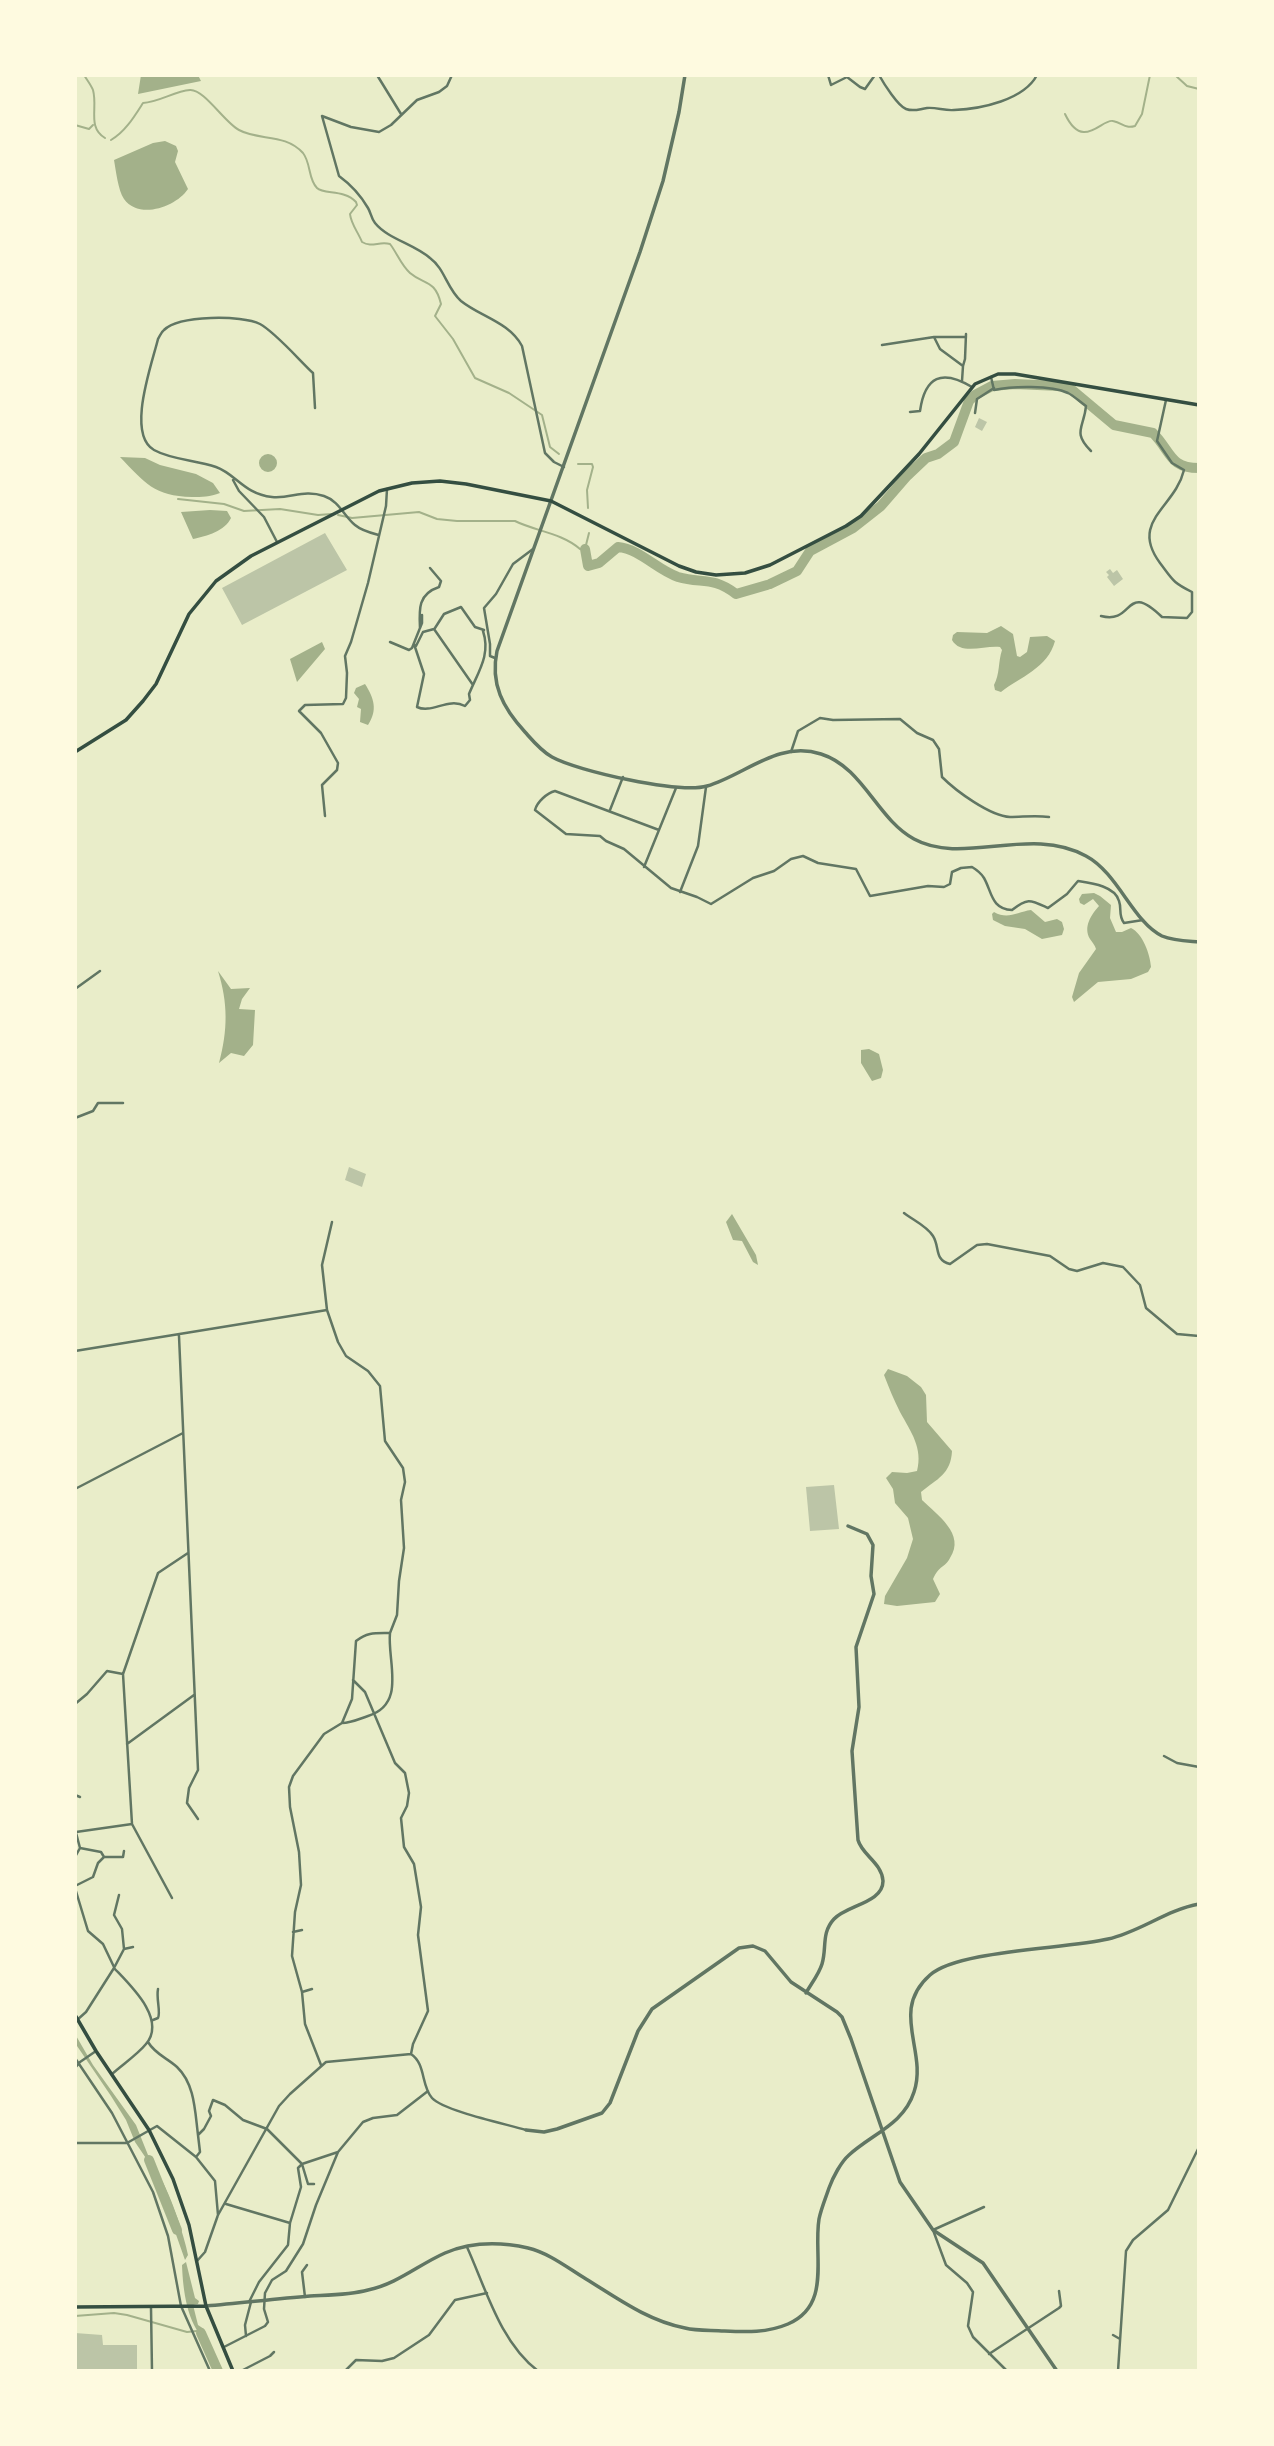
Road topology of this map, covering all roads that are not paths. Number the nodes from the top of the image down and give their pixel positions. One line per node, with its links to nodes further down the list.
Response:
1 (377, 75): 7 (street)
2 (452, 75): 7 (street)
3 (685, 75): 22 (street)
4 (828, 75): 5 (street)
5 (877, 75): 6 (street)
6 (1037, 75)
7 (401, 115): 22 (street)
8 (934, 337): 9 (street); 10 (street); 10 (street)
9 (882, 345)
10 (963, 366): 12 (street)
11 (991, 377): 13 (main road); 14 (street); 15 (main road)
12 (962, 381): 13 (street); 19 (street)
13 (972, 387): 25 (main road)
14 (994, 387): 15 (street); 20 (street)
15 (1071, 389): 16 (main road); 21 (street)
16 (1166, 399): 17 (main road); 31 (street)
17 (1199, 405)
18 (315, 408): 23 (street)
19 (910, 412)
20 (975, 413)
21 (1091, 451)
22 (564, 467): 25 (street)
23 (231, 477): 26 (street); 27 (street)
24 (387, 489): 25 (main road); 26 (street); 27 (main road)
25 (551, 501): 28 (street)
26 (379, 535): 45 (street)
27 (278, 543): 39 (main road)
28 (533, 549): 34 (street); 37 (street)
29 (430, 568): 32 (street)
30 (422, 615): 32 (street)
31 (1101, 616)
32 (420, 628): 36 (street)
33 (434, 629): 34 (street); 36 (street); 38 (street)
34 (485, 630): 37 (street); 38 (street)
35 (390, 642): 36 (street)
36 (415, 646): 38 (street)
37 (495, 658): 41 (street)
38 (473, 685)
39 (75, 752)
40 (791, 752): 42 (street); 46 (street); 50 (street)
41 (623, 777): 43 (street); 44 (street)
42 (706, 787): 43 (street); 49 (street)
43 (676, 788): 47 (street)
44 (610, 810): 47 (street); 48 (street)
45 (325, 816)
46 (1049, 817)
47 (659, 830): 48 (street)
48 (644, 867): 49 (street)
49 (680, 892): 50 (street)
50 (1144, 920): 51 (street)
51 (1199, 942)
52 (100, 971): 53 (street)
53 (75, 989)
54 (124, 1103): 55 (street)
55 (75, 1118)
56 (904, 1213): 60 (street)
57 (331, 1222): 58 (street)
58 (327, 1310): 59 (street); 66 (street)
59 (180, 1336): 61 (street); 62 (street)
60 (1199, 1336)
61 (75, 1351)
62 (183, 1433): 63 (street); 65 (street)
63 (75, 1489)
64 (848, 1526): 97 (street)
65 (188, 1553): 67 (street); 69 (street)
66 (390, 1633): 68 (street); 71 (street)
67 (123, 1674): 70 (street); 73 (street)
68 (354, 1679): 71 (street); 72 (street)
69 (194, 1695): 73 (street); 78 (street)
70 (75, 1703)
71 (374, 1714): 72 (street); 102 (street)
72 (342, 1723): 90 (street)
73 (127, 1744): 79 (street)
74 (1164, 1756): 75 (street)
75 (1199, 1767)
76 (75, 1795): 77 (street)
77 (80, 1797)
78 (198, 1819)
79 (132, 1824): 80 (street); 87 (street)
80 (76, 1830): 81 (street)
81 (79, 1848): 83 (street); 84 (street)
82 (124, 1851): 84 (street)
83 (75, 1857)
84 (104, 1857): 85 (street)
85 (75, 1886): 93 (street)
86 (120, 1895): 92 (street)
87 (172, 1898)
88 (1199, 1904): 111 (street)
89 (302, 1930): 90 (street)
90 (293, 1932): 96 (street)
91 (133, 1947): 92 (street)
92 (124, 1949): 93 (street)
93 (114, 1968): 98 (street); 99 (street)
94 (158, 1989): 99 (street)
95 (312, 1989): 96 (street)
96 (302, 1992): 105 (street)
97 (806, 1993): 110 (street); 111 (street)
98 (76, 2017): 101 (main road)
99 (152, 2020): 100 (street)
100 (148, 2042): 107 (street); 113 (street)
101 (95, 2052): 104 (street); 107 (main road)
102 (411, 2054): 105 (street); 108 (street)
103 (75, 2058): 104 (street)
104 (79, 2063): 106 (street); 115 (street)
105 (321, 2065): 109 (street)
106 (75, 2068)
107 (113, 2074): 112 (main road)
108 (428, 2091): 110 (street); 117 (street)
109 (268, 2129): 113 (street); 119 (street); 121 (street)
110 (527, 2130)
111 (883, 2131): 125 (street); 126 (street)
112 (147, 2132): 115 (street); 118 (street); 127 (main road)
113 (198, 2135): 118 (street)
114 (75, 2143): 115 (street)
115 (127, 2143): 135 (street)
116 (1199, 2147): 141 (street)
117 (338, 2152): 119 (street); 132 (street)
118 (196, 2157): 123 (street)
119 (302, 2164): 120 (street); 124 (street)
120 (314, 2184)
121 (226, 2204): 123 (street); 124 (street)
122 (984, 2207): 125 (street)
123 (218, 2215): 127 (street)
124 (290, 2224): 133 (street)
125 (933, 2230): 138 (street); 144 (street)
126 (467, 2247): 130 (street); 131 (street)
127 (197, 2261): 136 (main road)
128 (307, 2265): 131 (street)
129 (1059, 2291): 138 (street)
130 (487, 2293): 149 (street); 150 (street)
131 (305, 2297): 132 (street)
132 (263, 2300): 133 (street); 140 (street)
133 (250, 2302): 136 (street); 140 (street)
134 (151, 2306): 135 (main road); 137 (main road); 145 (street)
135 (180, 2306): 136 (main road); 146 (street)
136 (205, 2306): 142 (main road)
137 (75, 2307)
138 (1028, 2329): 144 (street); 152 (street)
139 (1113, 2335): 141 (street)
140 (246, 2337): 142 (street)
141 (1121, 2339): 153 (street)
142 (223, 2347): 147 (main road)
143 (274, 2352): 148 (street)
144 (989, 2354): 151 (street)
145 (152, 2371)
146 (210, 2371)
147 (233, 2371)
148 (241, 2371)
149 (345, 2371)
150 (538, 2371)
151 (1007, 2371)
152 (1057, 2371)
153 (1118, 2371)

